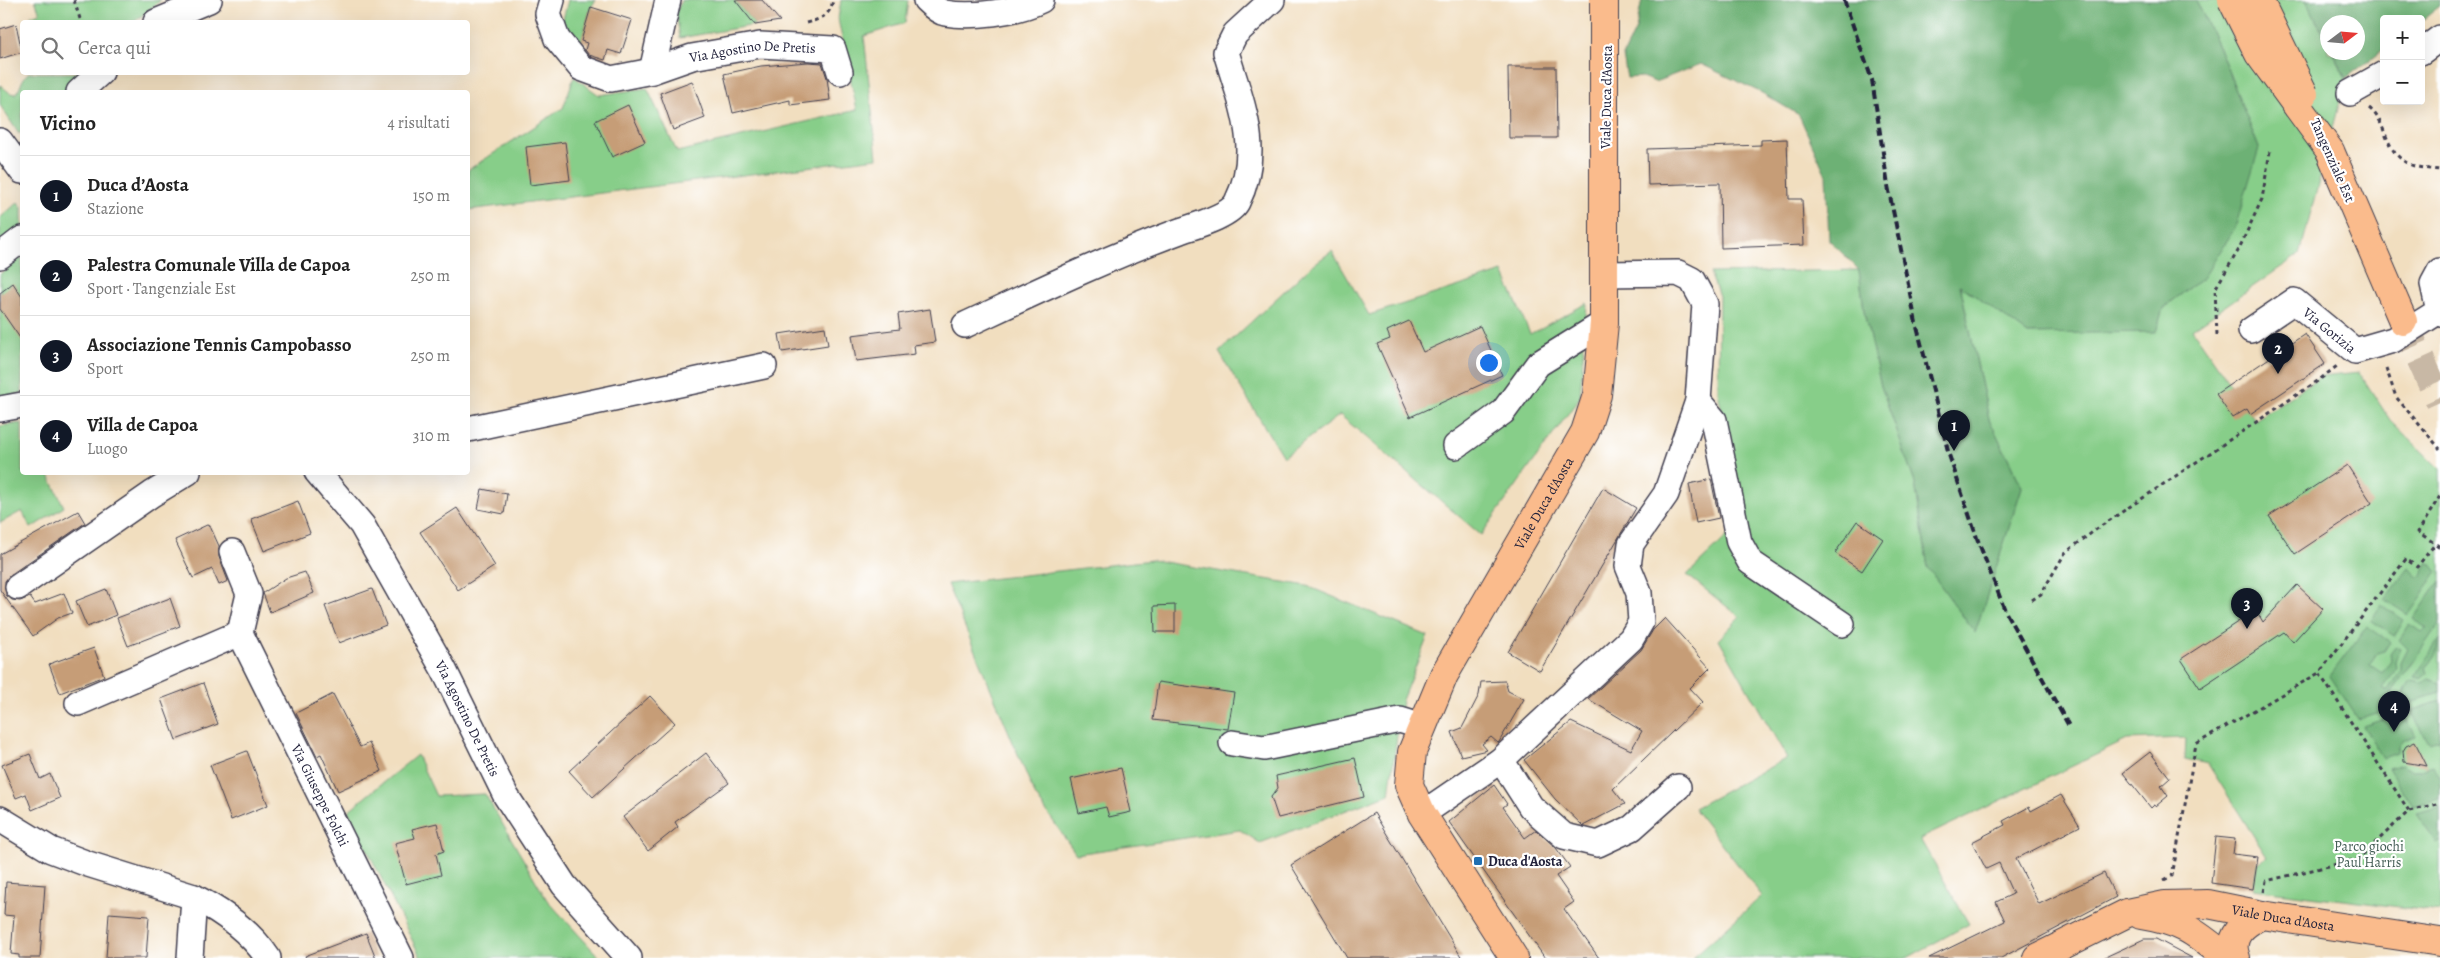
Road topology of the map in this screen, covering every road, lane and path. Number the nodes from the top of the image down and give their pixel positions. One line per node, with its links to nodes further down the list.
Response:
1 (74, 0): 14 (path)
2 (182, 0): 15 (street)
3 (209, 0): 16 (street)
4 (552, 0): 20 (street, Via Agostino De Pretis)
5 (668, 0): 20 (street)
6 (926, 0): 7 (street)
7 (1041, 0)
8 (1272, 0): 38 (street)
9 (1604, 0): 17 (main road, Viale Duca d'Aosta)
10 (1614, 0): 17 (main road)
11 (2232, 0): 28 (main road, bridge)
12 (2260, 0): 28 (main road, Tangenziale Est, bridge)
13 (2276, 0): 28 (main road)
14 (80, 20)
15 (158, 20)
16 (159, 20)
17 (1606, 38): 34 (main road, Viale Duca d'Aosta)
18 (2440, 38): 19 (street)
19 (2425, 49)
20 (652, 71): 21 (street, Via Agostino De Pretis)
21 (840, 72)
22 (98, 75): 24 (street)
23 (2380, 76): 25 (street)
24 (82, 90)
25 (2352, 92): 30 (path)
26 (0, 141): 29 (street)
27 (2270, 151): 40 (path)
28 (2330, 151): 36 (main road, Tangenziale Est)
29 (20, 164)
30 (2440, 170)
31 (20, 241): 32 (street)
32 (0, 256)
33 (2440, 271): 35 (street, Via Gorizia)
34 (1604, 274): 37 (main road, Viale Duca d'Aosta); 44 (street)
35 (2439, 312): 41 (street, Via Gorizia)
36 (2403, 321)
37 (1604, 323): 48 (street); 62 (main road, Viale Duca d'Aosta)
38 (965, 325)
39 (2251, 330): 41 (street, Via Gorizia)
40 (2217, 335)
41 (2355, 351): 57 (path)
42 (764, 366): 47 (street)
43 (2386, 368): 49 (path)
44 (1698, 401): 58 (street); 64 (street)
45 (20, 405): 46 (street)
46 (0, 409)
47 (470, 429)
48 (1456, 446)
49 (2440, 449)
50 (183, 475): 56 (street)
51 (320, 475): 78 (street, Via Agostino De Pretis)
52 (2440, 496): 53 (path)
53 (2435, 544): 54 (path); 60 (path)
54 (2440, 547)
55 (232, 552): 59 (street)
56 (18, 588)
57 (2032, 600)
58 (1842, 624)
59 (240, 633): 61 (street); 77 (street, Via Giuseppe Folchi)
60 (2318, 674): 67 (path); 70 (path)
61 (78, 703)
62 (1423, 727): 63 (street); 68 (main road, Viale Duca d'Aosta)
63 (1232, 743)
64 (1501, 760): 65 (street); 68 (street)
65 (1678, 787)
66 (2440, 803): 67 (path)
67 (2409, 811): 73 (path)
68 (1422, 814): 79 (main road, Viale Duca d'Aosta)
69 (0, 819): 71 (street)
70 (2157, 884)
71 (194, 897): 75 (street); 76 (street)
72 (2127, 913): 73 (main road, Viale Duca d'Aosta); 80 (main road, Viale Duca d'Aosta); 81 (main road)
73 (2262, 915): 74 (main road, Viale Duca d'Aosta); 82 (main road)
74 (2440, 942)
75 (190, 958)
76 (268, 958)
77 (401, 958)
78 (630, 958)
79 (1514, 958)
80 (2037, 958)
81 (2227, 958)
82 (2236, 958)

